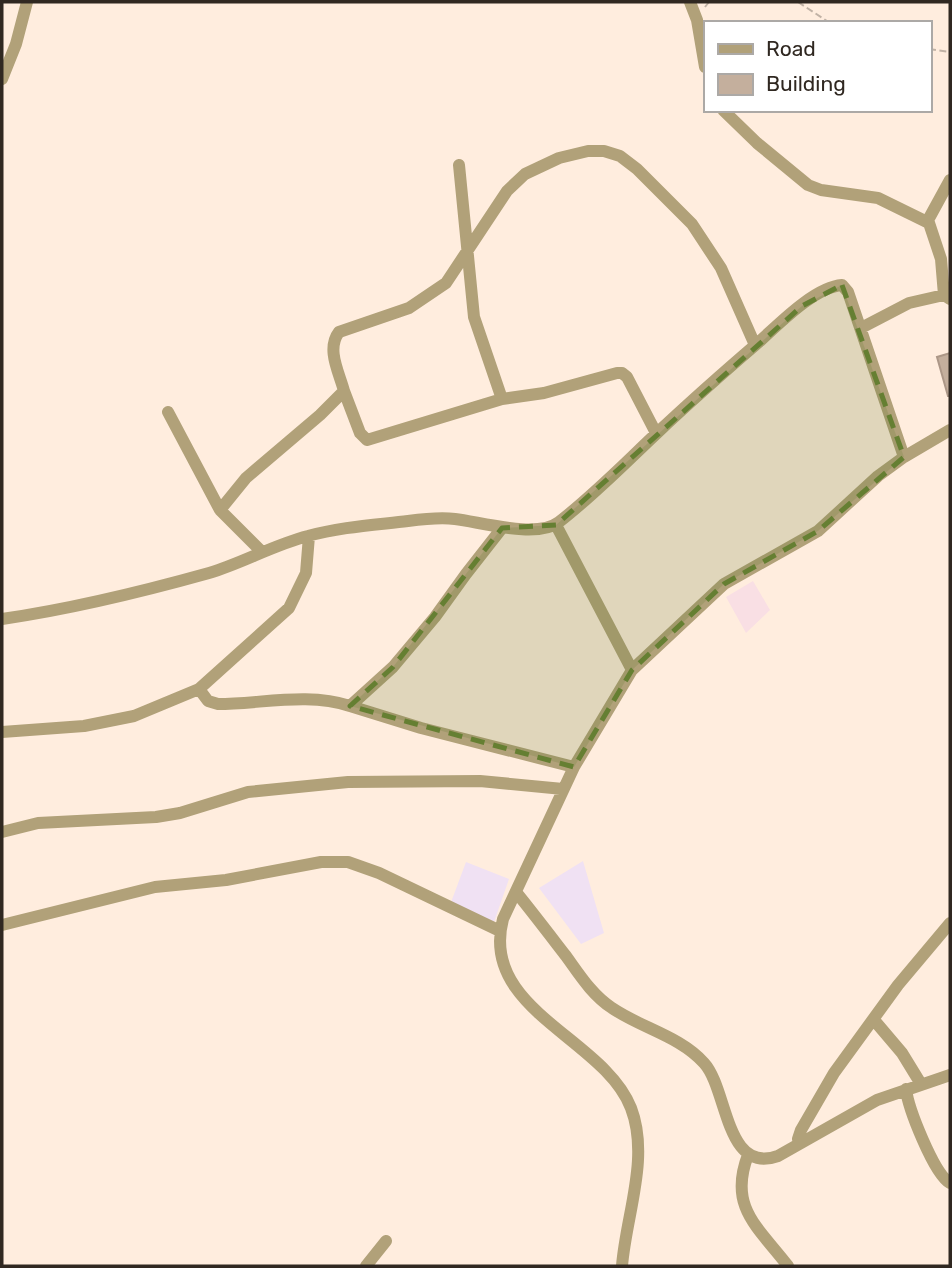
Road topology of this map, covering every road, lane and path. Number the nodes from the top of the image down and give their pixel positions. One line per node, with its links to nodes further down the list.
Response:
1 (27, 2): 8 (street)
2 (690, 2): 7 (street)
3 (798, 2): 4 (path)
4 (827, 21)
5 (931, 49): 6 (path)
6 (950, 52)
7 (704, 61)
8 (2, 79)
9 (725, 112): 12 (street)
10 (459, 165): 13 (street)
11 (950, 180): 12 (street)
12 (927, 222): 14 (street)
13 (466, 255): 16 (street); 17 (street); 18 (street)
14 (947, 297): 15 (street)
15 (861, 328): 16 (street); 22 (street)
16 (755, 345): 21 (street)
17 (344, 391): 18 (street); 23 (street)
18 (502, 399): 21 (street)
19 (168, 412): 23 (street)
20 (950, 430): 22 (street)
21 (656, 433): 24 (street)
22 (904, 457): 29 (street)
23 (220, 510): 27 (street)
24 (556, 525): 25 (street); 29 (street)
25 (502, 528): 26 (street); 31 (street)
26 (309, 536): 27 (street); 30 (street)
27 (261, 551): 28 (street)
28 (2, 619)
29 (632, 670): 33 (street)
30 (199, 689): 31 (street); 32 (street)
31 (350, 706): 33 (street)
32 (2, 732)
33 (574, 767): 34 (street)
34 (562, 789): 35 (street); 36 (street)
35 (2, 832)
36 (516, 892): 39 (street); 45 (street)
37 (950, 923): 40 (street)
38 (2, 925): 39 (street)
39 (500, 931): 49 (street)
40 (874, 1020): 42 (street); 44 (street)
41 (950, 1076): 42 (street)
42 (921, 1084): 43 (street)
43 (906, 1089): 44 (street); 46 (street)
44 (800, 1142): 45 (street)
45 (748, 1155): 50 (street)
46 (950, 1183)
47 (386, 1241): 48 (street)
48 (366, 1266)
49 (622, 1266)
50 (788, 1266)

